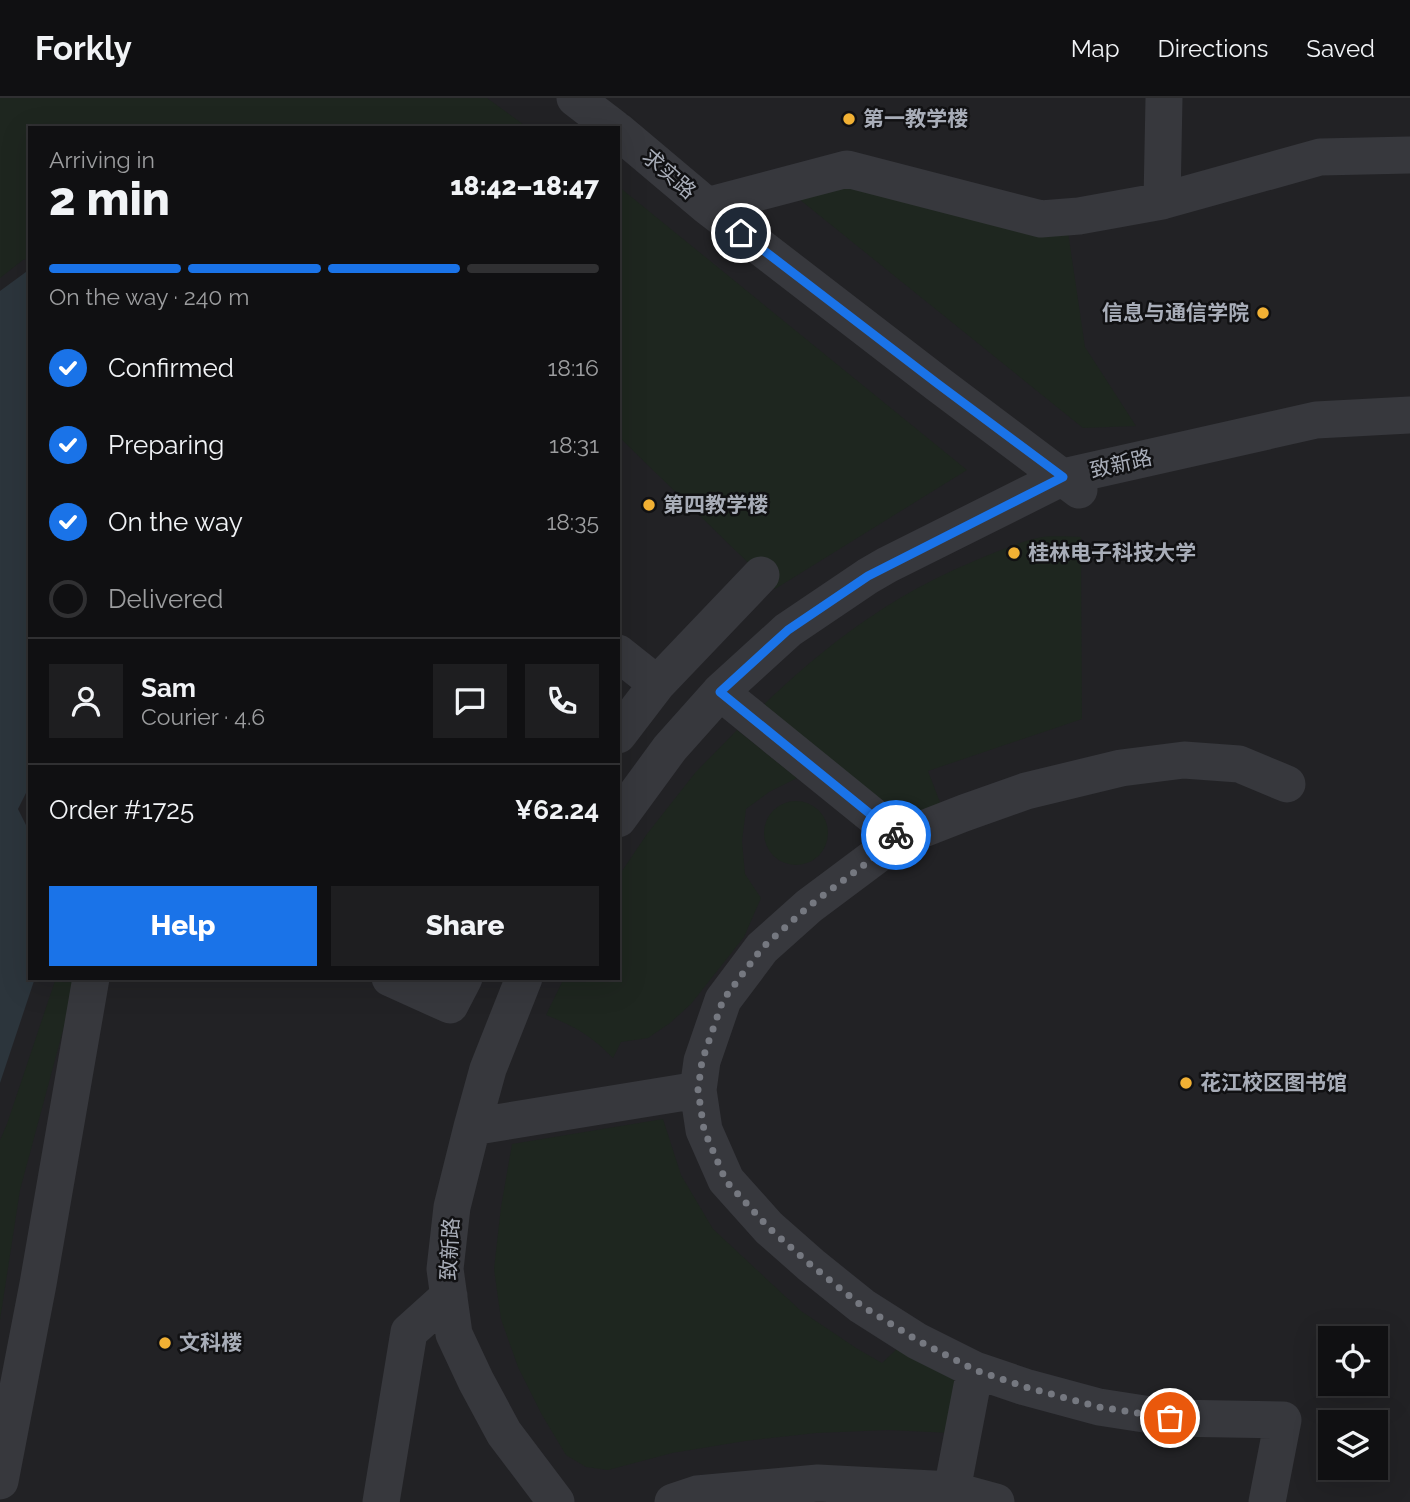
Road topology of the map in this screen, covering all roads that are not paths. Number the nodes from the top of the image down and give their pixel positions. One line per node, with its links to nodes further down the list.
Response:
1 (575, 98): 3 (street, 求实路)
2 (1164, 98): 6 (street)
3 (608, 126)
4 (620, 136): 7 (street, 求实路)
5 (1410, 155): 6 (street)
6 (1162, 201): 7 (street)
7 (707, 206): 9 (street, 求实路)
8 (1410, 415): 9 (street, 致新路)
9 (1076, 487): 13 (street, 致新路)
10 (761, 575): 12 (street)
11 (620, 655): 12 (street)
12 (657, 684): 14 (street)
13 (720, 692): 15 (street, 致新路); 18 (street)
14 (624, 727): 15 (street)
15 (670, 748): 17 (street, 致新路)
16 (1287, 785): 18 (street)
17 (620, 816)
18 (900, 838): 23 (street)
19 (91, 980): 27 (street)
20 (394, 980): 21 (street)
21 (463, 980)
22 (523, 980): 24 (street, 致新路)
23 (698, 1090): 24 (street); 26 (street)
24 (472, 1127): 25 (street, 致新路)
25 (449, 1296): 29 (street); 30 (street, 致新路)
26 (975, 1370): 28 (street); 33 (street)
27 (0, 1481)
28 (952, 1490): 31 (street); 32 (street)
29 (381, 1502)
30 (556, 1502)
31 (673, 1502)
32 (996, 1502)
33 (1267, 1502)

